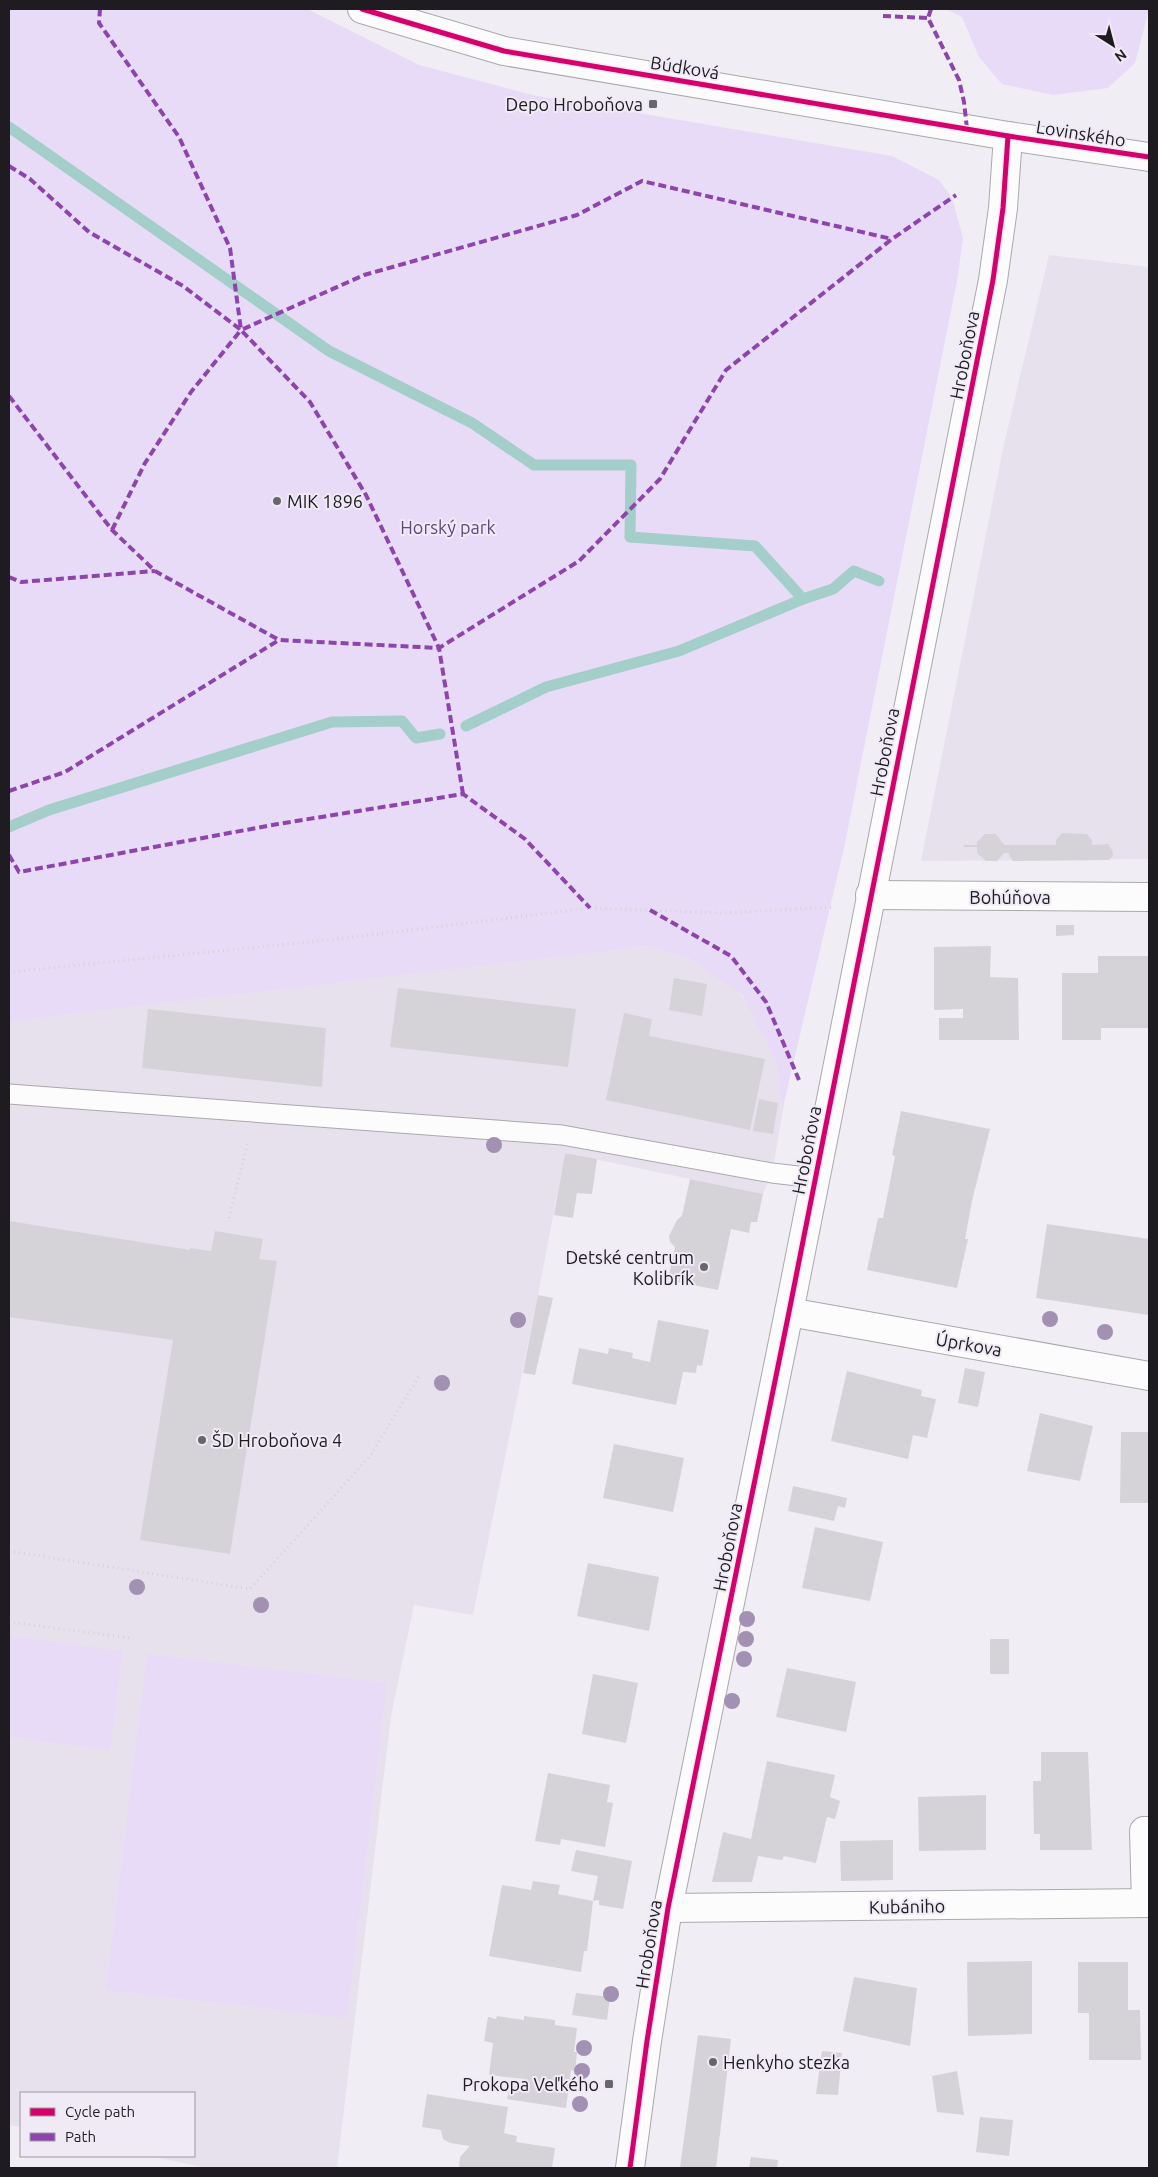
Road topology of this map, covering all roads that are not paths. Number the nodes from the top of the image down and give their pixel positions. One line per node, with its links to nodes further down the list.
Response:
1 (362, 9): 2 (street, Búdková)
2 (1008, 136): 3 (street, Lovinského); 4 (street, Hroboňova)
3 (1149, 157)
4 (870, 895): 5 (street, Bohúňova); 7 (street, Hroboňova)
5 (1149, 897)
6 (9, 1094): 7 (lane)
7 (815, 1178): 8 (street, Hroboňova)
8 (789, 1312): 9 (street, Úprkova); 12 (street, Hroboňova)
9 (1149, 1376)
10 (1149, 1831): 11 (street, Kubániho)
11 (1147, 1903): 12 (street, Kubániho)
12 (668, 1908): 13 (street, Hroboňova)
13 (630, 2168)

